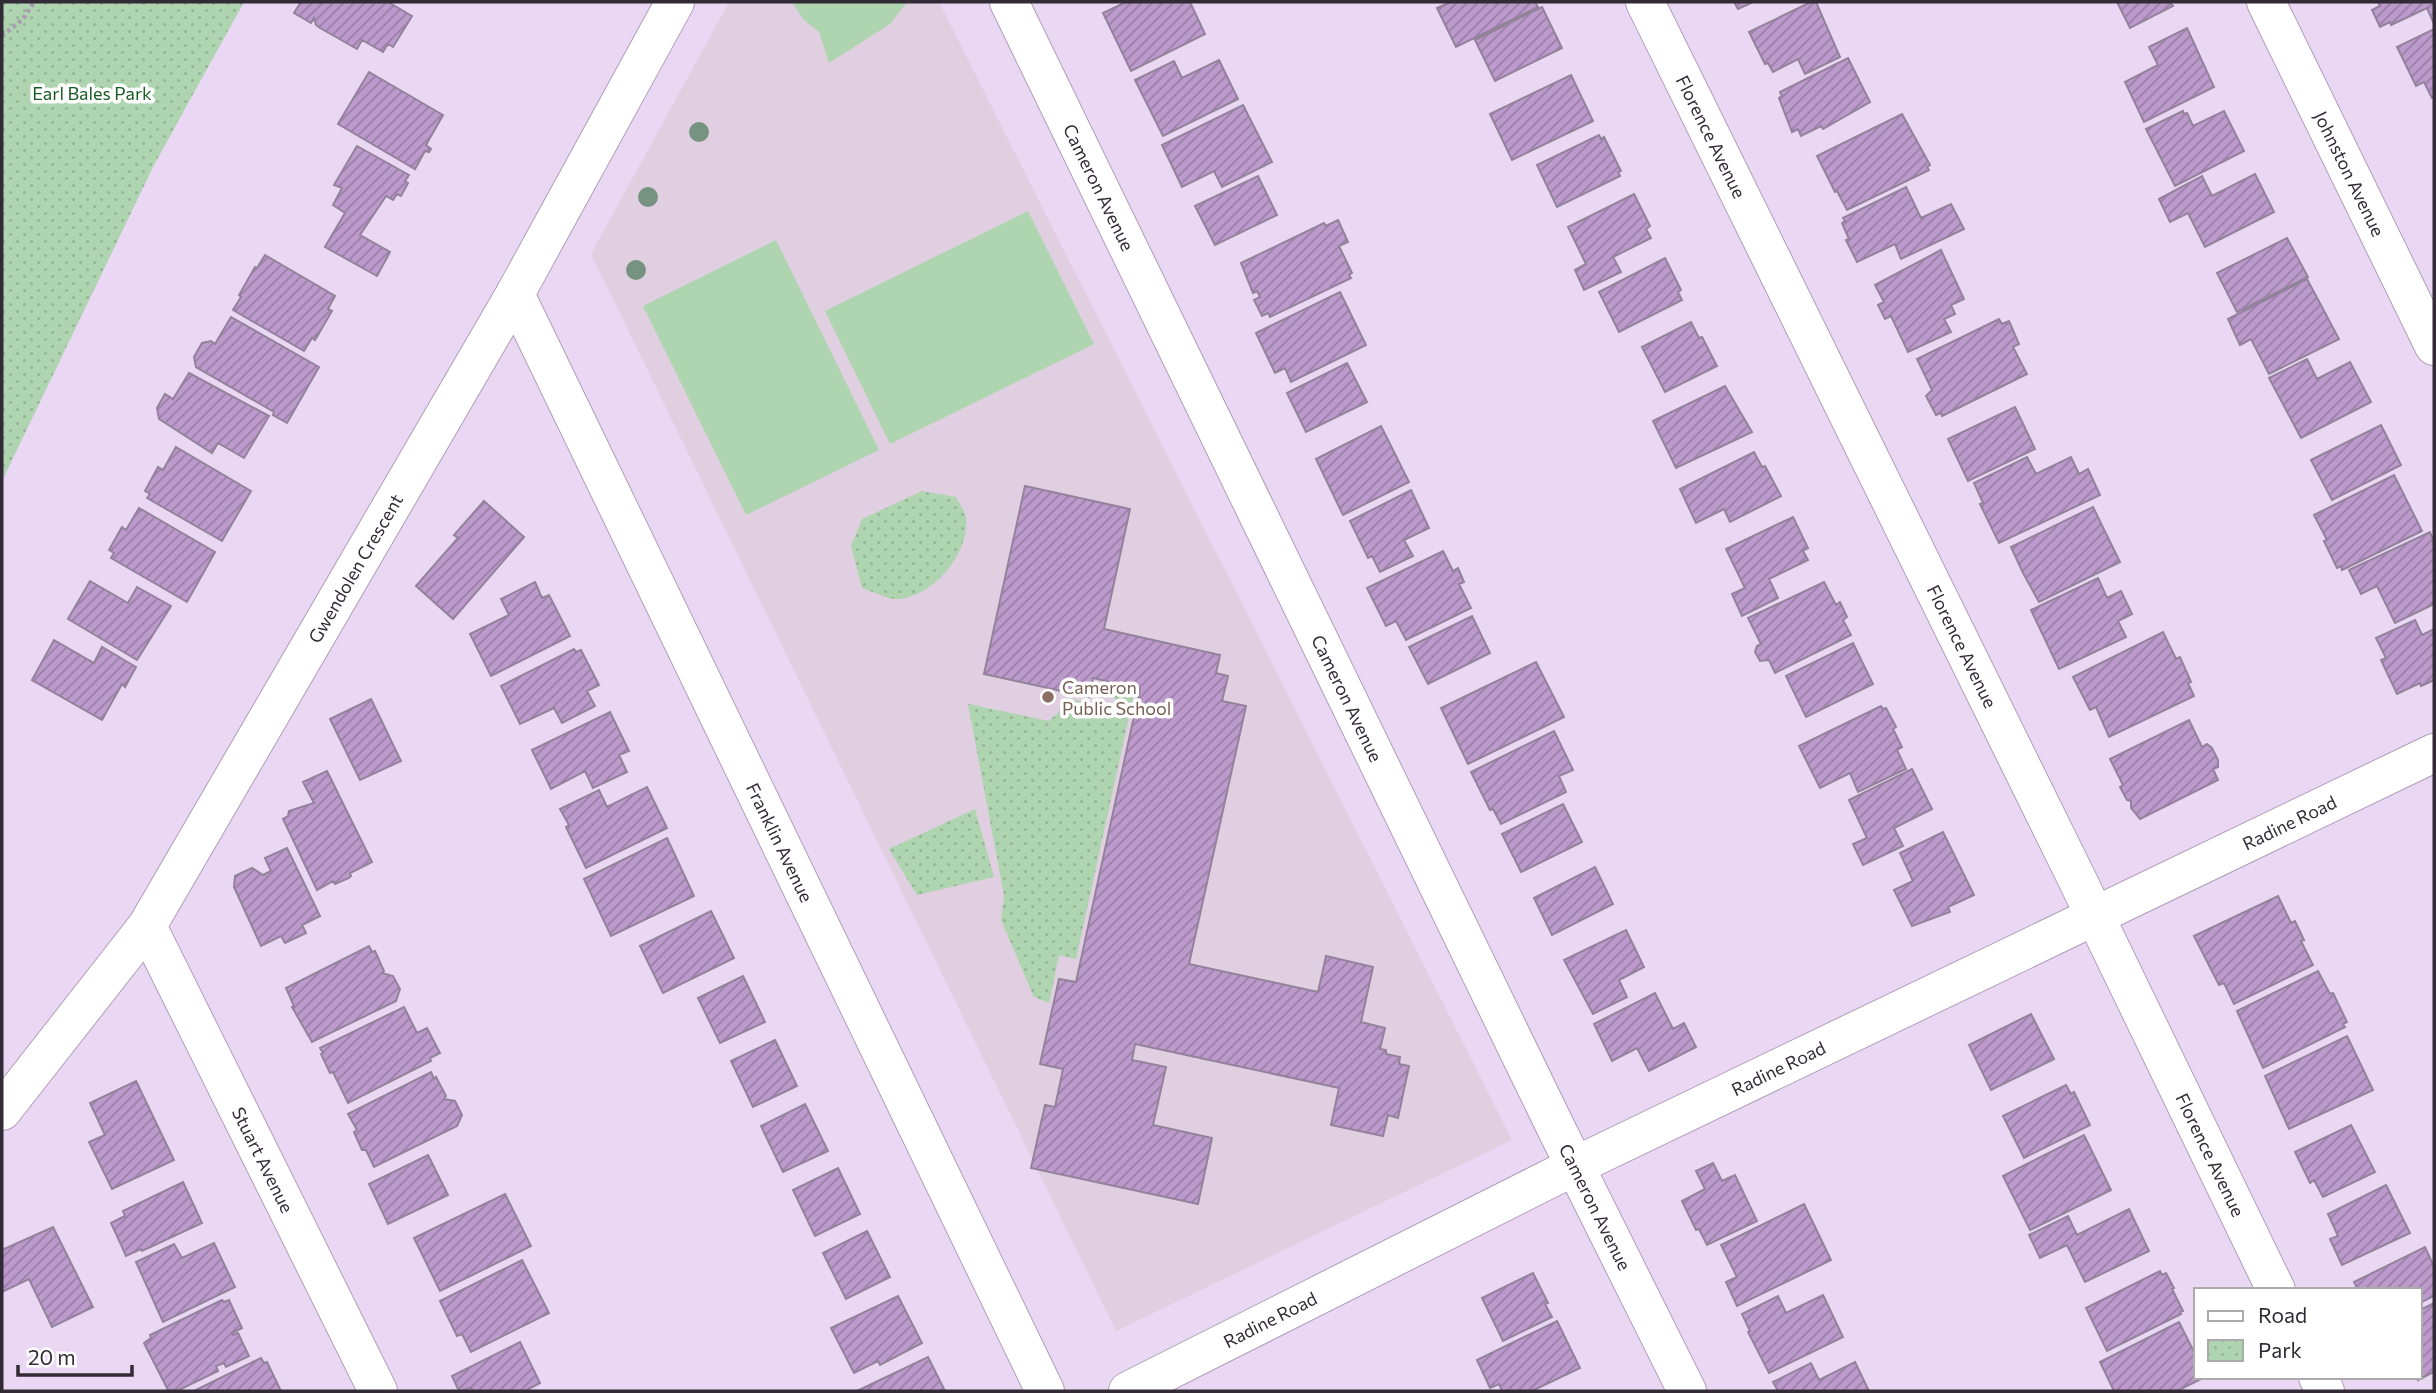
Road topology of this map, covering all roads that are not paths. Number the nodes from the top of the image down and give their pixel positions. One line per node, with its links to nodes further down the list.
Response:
1 (675, 2): 5 (street, Gwendolen Crescent)
2 (1009, 2): 11 (street, Cameron Avenue)
3 (1645, 2): 8 (street, Florence Avenue)
4 (2266, 2): 6 (street, Johnston Avenue)
5 (515, 294): 9 (street, Gwendolen Crescent); 14 (street, Franklin Avenue)
6 (2434, 346)
7 (2434, 753): 8 (street, Radine Road)
8 (2095, 918): 11 (street, Radine Road); 12 (street, Florence Avenue)
9 (147, 926): 10 (street, Gwendolen Crescent); 13 (street, Stuart Avenue)
10 (2, 1111)
11 (1575, 1166): 15 (street, Radine Road); 16 (street, Cameron Avenue)
12 (2275, 1288)
13 (378, 1391)
14 (1045, 1391)
15 (1128, 1391)
16 (1687, 1391)

